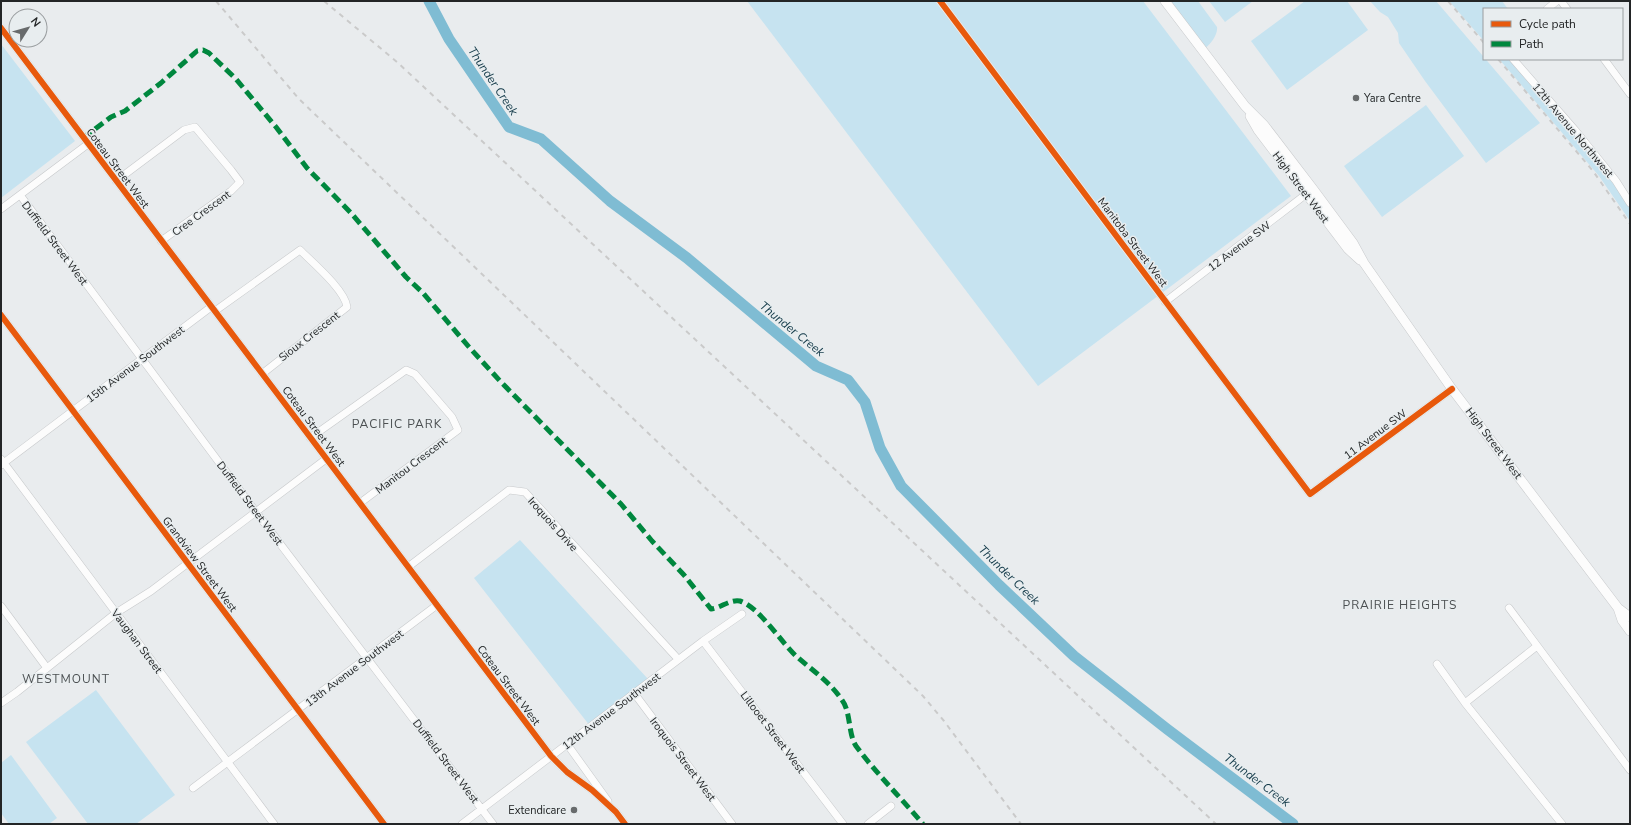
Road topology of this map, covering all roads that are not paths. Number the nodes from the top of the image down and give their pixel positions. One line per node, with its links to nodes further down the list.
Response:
1 (940, 1): 16 (street, Manitoba Street West)
2 (1165, 1): 11 (main road, High Street West)
3 (1557, 1): 4 (street)
4 (1548, 8)
5 (1, 28): 9 (street, Coteau Street West)
6 (1514, 60): 13 (street, 12th Avenue Northwest)
7 (1605, 60): 8 (street)
8 (1630, 94)
9 (88, 144): 10 (street, Coteau Street West); 12 (street)
10 (116, 181): 15 (street, Coteau Street West); 15 (street, Cree Crescent)
11 (1309, 192): 16 (street, 12 Avenue SW); 21 (main road, High Street West)
12 (20, 195): 14 (street); 19 (street, Duffield Street West)
13 (1630, 203)
14 (1, 209)
15 (161, 241): 17 (street, Coteau Street West)
16 (1166, 302): 26 (street, Manitoba Street West)
17 (213, 309): 19 (street, 15th Avenue Southwest); 20 (street, Coteau Street West); 20 (street, Sioux Crescent)
18 (1, 315): 22 (street, Grandview Street West)
19 (141, 359): 22 (street, 15th Avenue Southwest); 28 (street, Duffield Street West)
20 (262, 374): 23 (street, Coteau Street West)
21 (1452, 389): 26 (street, 11 Avenue SW); 34 (main road, High Street West)
22 (73, 411): 25 (street, 15th Avenue Southwest); 29 (street, Grandview Street West)
23 (310, 438): 24 (street, Coteau Street West); 27 (street, Manitou Crescent)
24 (326, 459): 27 (street, Coteau Street West); 28 (street)
25 (2, 462): 35 (street, Vaughan Street)
26 (1310, 494)
27 (360, 503): 30 (street, Coteau Street West)
28 (256, 512): 29 (street); 41 (street, Duffield Street West)
29 (188, 563): 35 (street); 48 (street, Grandview Street West)
30 (408, 567): 32 (street, Coteau Street West); 42 (street, Iroquois Drive)
31 (1, 606): 44 (street)
32 (437, 606): 41 (street, 13th Avenue Southwest); 50 (street, Coteau Street West)
33 (1509, 608): 40 (street)
34 (1618, 608): 37 (main road, High Street West); 38 (main road)
35 (116, 613): 44 (street); 51 (street, Vaughan Street)
36 (742, 614): 39 (street, 12th Avenue Southwest)
37 (1630, 617)
38 (1630, 631)
39 (703, 641): 42 (street, 12th Avenue Southwest); 63 (street, Lillooet Street West)
40 (1537, 646): 47 (street); 52 (street)
41 (368, 658): 48 (street, 13th Avenue Southwest); 55 (street, Duffield Street West)
42 (678, 660): 45 (street, 12th Avenue Southwest)
43 (1437, 664): 47 (street)
44 (47, 668): 46 (street)
45 (634, 693): 49 (street, 12th Avenue Southwest); 62 (street, Iroquois Street West)
46 (1, 703)
47 (1466, 703): 65 (street)
48 (298, 710): 51 (street, 13th Avenue Southwest); 58 (street, Grandview Street West)
49 (567, 744): 50 (street, 12th Avenue Southwest); 56 (street)
50 (550, 756): 55 (street, 12th Avenue Southwest); 56 (street, Coteau Street West)
51 (228, 763): 53 (street, 13th Avenue Southwest); 57 (street, Vaughan Street)
52 (1630, 770)
53 (193, 788)
54 (891, 806): 64 (street)
55 (482, 808): 59 (street, 12th Avenue Southwest); 60 (street, Duffield Street West)
56 (616, 812): 61 (street, Coteau Street West)
57 (274, 824)
58 (384, 824)
59 (462, 824)
60 (493, 824)
61 (625, 824)
62 (732, 824)
63 (843, 824)
64 (868, 824)
65 (1562, 824)

